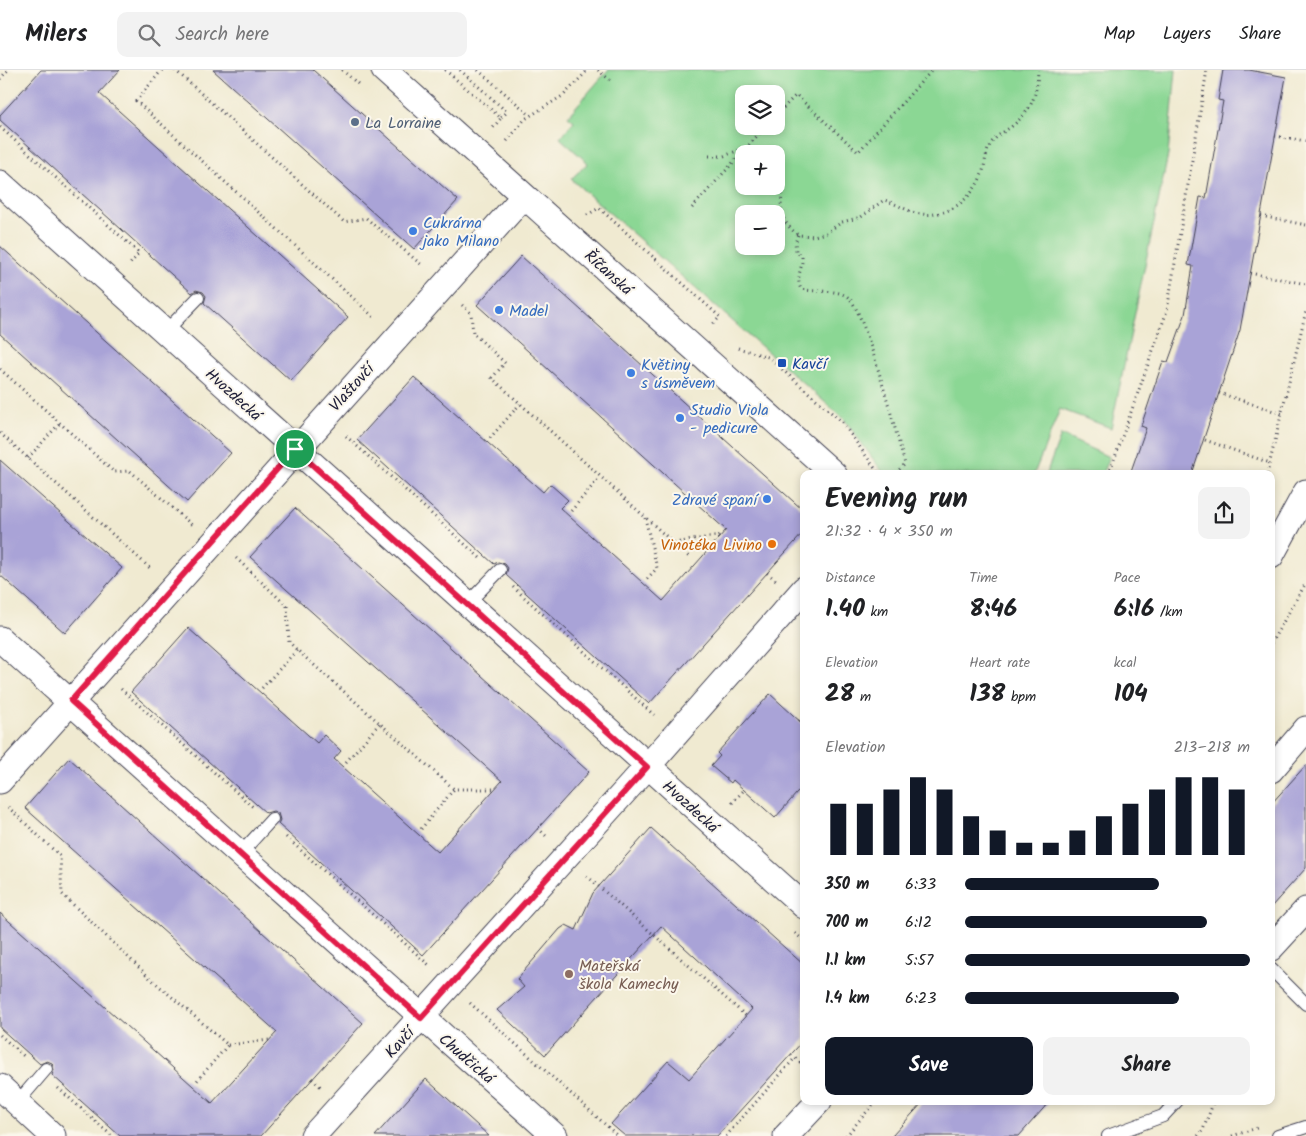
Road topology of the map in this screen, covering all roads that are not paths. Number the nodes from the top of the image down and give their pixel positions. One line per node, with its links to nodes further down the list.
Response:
1 (384, 70): 3 (street, Říčanská)
2 (0, 183): 5 (street, Hvozdecká)
3 (524, 196): 6 (street, Vlaštovčí); 7 (street, Říčanská)
4 (198, 298): 5 (lane)
5 (165, 332): 6 (street, Hvozdecká)
6 (295, 449): 12 (street, Hvozdecká); 14 (street, Vlaštovčí)
7 (830, 470)
8 (1306, 492): 9 (street)
9 (1275, 549)
10 (498, 571): 12 (lane)
11 (800, 594): 17 (street, Kavčí)
12 (467, 604): 17 (street, Hvozdecká)
13 (0, 639): 14 (street, Chudčická)
14 (71, 701): 18 (street, Vlaštovčí); 20 (street, Chudčická)
15 (1306, 728): 16 (street)
16 (1275, 765)
17 (647, 767): 21 (street, Hvozdecká); 26 (street, Kavčí)
18 (1, 791)
19 (272, 819): 20 (lane)
20 (240, 854): 26 (street, Chudčická)
21 (800, 902)
22 (1306, 910): 23 (street)
23 (1275, 944)
24 (1275, 973): 25 (lane)
25 (1306, 1004)
26 (421, 1018): 33 (street, Kavčí); 34 (street, Chudčická)
27 (46, 1069): 28 (lane)
28 (9, 1095): 32 (street)
29 (815, 1105): 35 (street)
30 (1173, 1105): 36 (lane)
31 (1306, 1127): 37 (lane)
32 (53, 1136)
33 (313, 1136)
34 (555, 1136)
35 (786, 1136)
36 (1108, 1136)
37 (1278, 1136)

